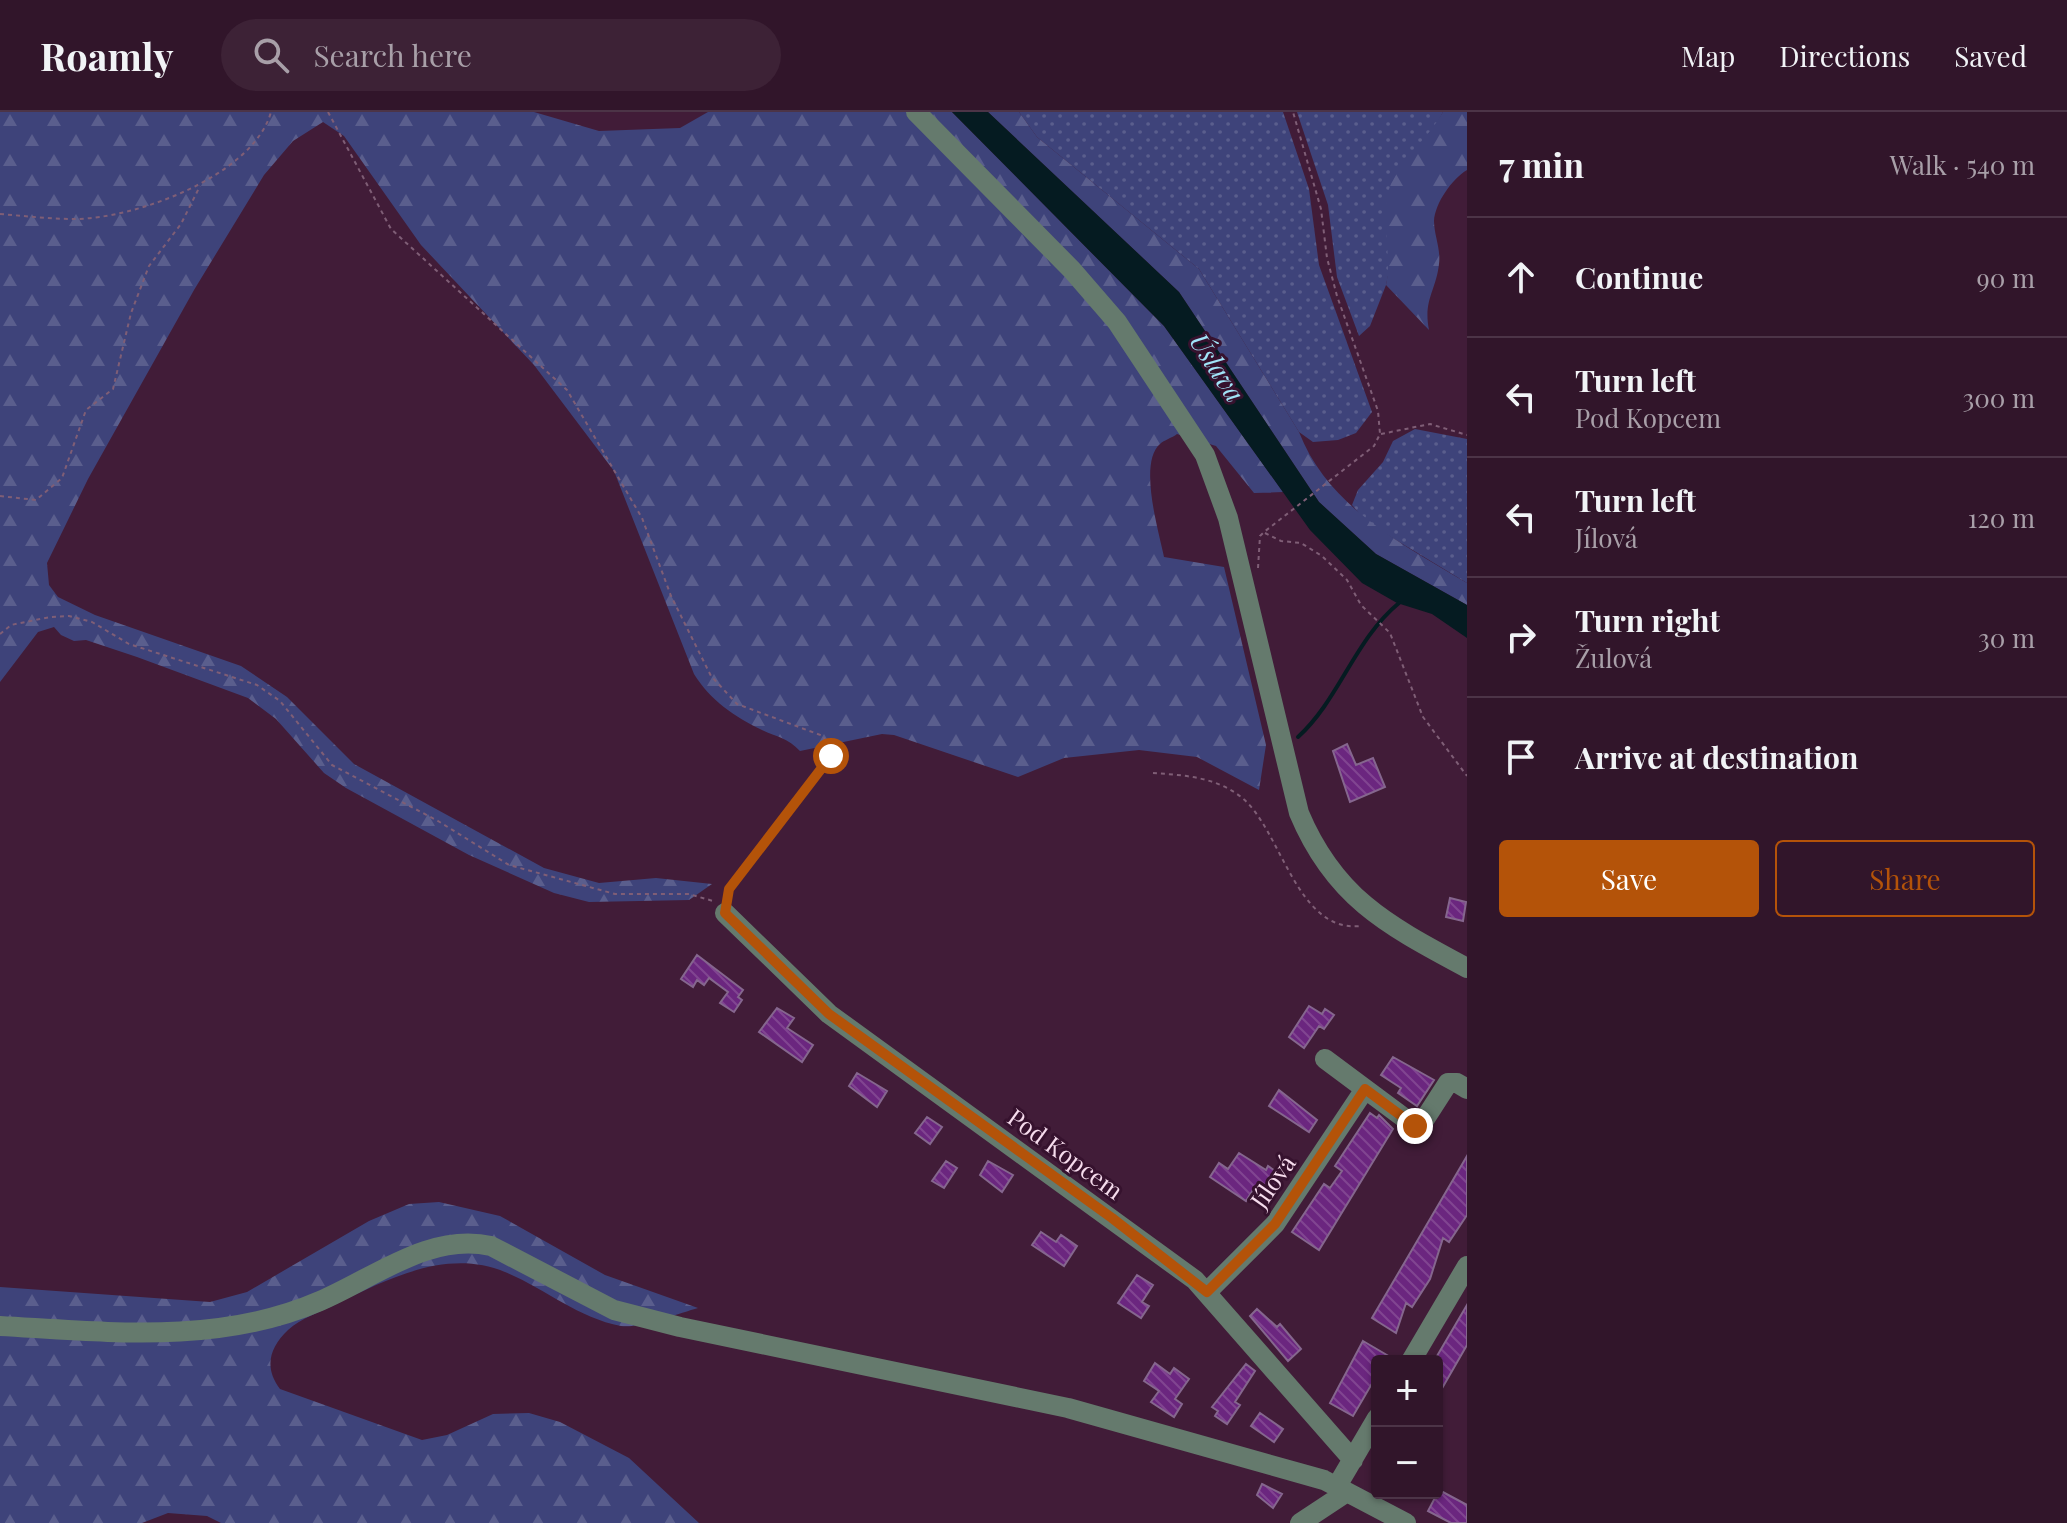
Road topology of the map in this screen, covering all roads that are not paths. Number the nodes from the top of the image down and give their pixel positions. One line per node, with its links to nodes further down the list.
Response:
1 (916, 112): 3 (street)
2 (725, 913): 8 (street, Pod Kopcem)
3 (1467, 968)
4 (1325, 1059): 5 (street)
5 (1365, 1089): 6 (street); 8 (street, Jílová)
6 (1467, 1089)
7 (1465, 1273): 10 (street)
8 (1207, 1292): 12 (street, Pod Kopcem)
9 (0, 1326): 13 (street)
10 (1415, 1355)
11 (1372, 1427): 12 (street)
12 (1353, 1460): 13 (street)
13 (1336, 1486): 14 (street); 15 (street)
14 (1300, 1523)
15 (1406, 1523)

